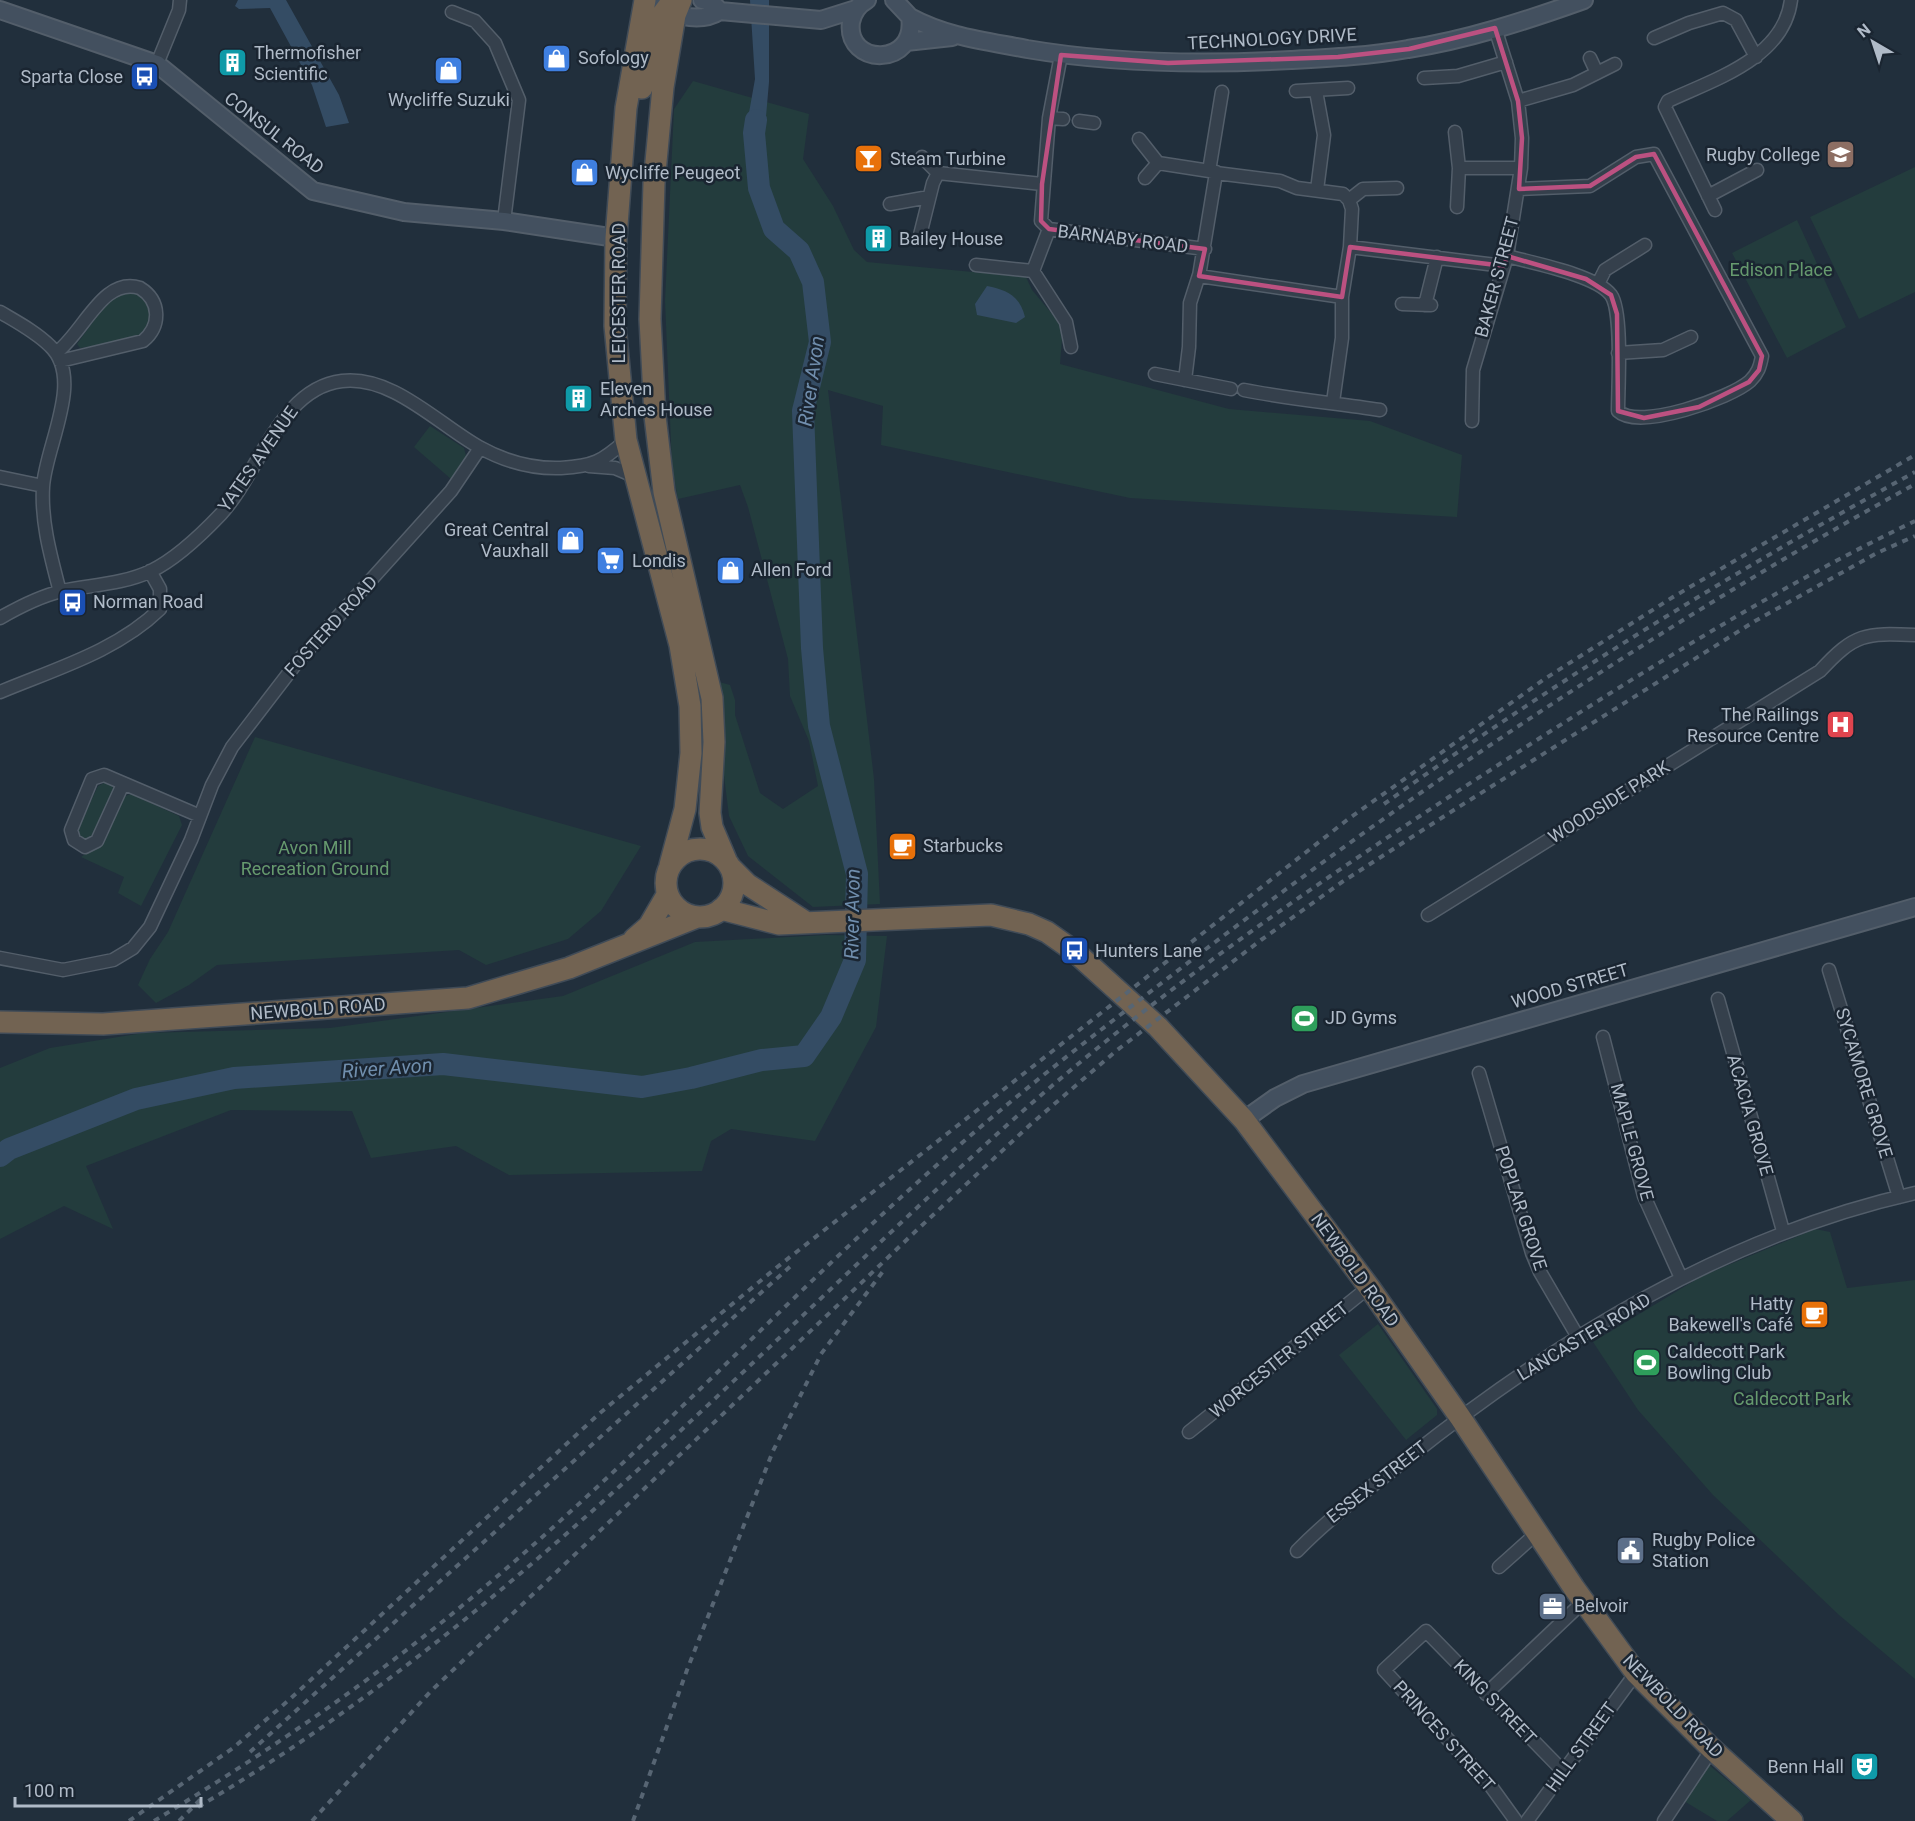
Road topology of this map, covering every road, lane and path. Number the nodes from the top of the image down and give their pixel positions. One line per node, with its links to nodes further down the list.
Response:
1 (180, 0): 22 (street)
2 (702, 0): 9 (street)
3 (894, 0): 11 (street)
4 (1584, 0): 13 (street, TECHNOLOGY DRIVE)
5 (1791, 0): 19 (street)
6 (662, 4): 9 (street); 57 (highway, LEICESTER ROAD); 95 (highway, LEICESTER ROAD)
7 (862, 4): 12 (street); 16 (street)
8 (0, 10): 22 (street, CONSUL ROAD)
9 (720, 11): 12 (street)
10 (452, 12): 55 (street)
11 (910, 17): 14 (street, TECHNOLOGY DRIVE); 17 (street)
12 (821, 20): 16 (street)
13 (1496, 28): 18 (street, TECHNOLOGY DRIVE); 21 (street, BAKER STREET)
14 (957, 36): 17 (street, TECHNOLOGY DRIVE); 18 (street, TECHNOLOGY DRIVE)
15 (1654, 38): 19 (street)
16 (855, 42): 17 (street)
17 (906, 42)
18 (1061, 55): 31 (street, BARNABY ROAD)
19 (1756, 57): 49 (street)
20 (1590, 58): 24 (street)
21 (1506, 62): 25 (street); 30 (street, BAKER STREET)
22 (157, 64): 55 (street, CONSUL ROAD)
23 (1615, 64): 24 (street)
24 (1597, 73): 30 (street)
25 (1424, 78)
26 (1348, 88): 28 (street)
27 (1296, 91): 28 (street)
28 (1316, 91): 48 (street)
29 (1222, 92): 42 (street)
30 (1518, 101): 40 (street, BAKER STREET)
31 (1049, 118): 32 (street); 45 (street, BARNABY ROAD)
32 (1063, 118)
33 (1079, 121): 34 (street)
34 (1094, 123)
35 (1455, 132): 39 (street)
36 (1139, 139): 38 (street)
37 (922, 157): 43 (street)
38 (1158, 163): 42 (street); 44 (street)
39 (1459, 168): 40 (street); 53 (street)
40 (1521, 168): 47 (street, BAKER STREET)
41 (1757, 170): 49 (street)
42 (1212, 172): 48 (street); 61 (street)
43 (938, 173): 45 (street); 50 (street)
44 (1145, 178)
45 (1042, 184): 56 (street, BARNABY ROAD)
46 (1397, 188): 51 (street)
47 (1519, 189): 63 (street, BAKER STREET); 73 (street)
48 (1317, 190): 51 (street)
49 (1708, 196): 54 (street)
50 (929, 197): 52 (street); 58 (street)
51 (1349, 200): 60 (street)
52 (890, 204)
53 (1457, 207)
54 (1715, 210)
55 (504, 221): 57 (street, CONSUL ROAD)
56 (1049, 229): 61 (street, BARNABY ROAD); 65 (street)
57 (616, 238): 82 (highway, LEICESTER ROAD)
58 (919, 239)
59 (1645, 245): 67 (street)
60 (1350, 247): 62 (street); 68 (street)
61 (1205, 249): 66 (street, BARNABY ROAD)
62 (1437, 257): 63 (street); 69 (street)
63 (1505, 261): 67 (street); 81 (street, BAKER STREET)
64 (976, 265): 65 (street)
65 (1033, 271): 72 (street)
66 (1199, 275): 68 (street, BARNABY ROAD); 76 (street)
67 (1598, 284): 73 (street)
68 (1342, 297): 79 (street)
69 (1402, 304)
70 (0, 312): 74 (street)
71 (1690, 337): 73 (street)
72 (1071, 347)
73 (1618, 353)
74 (58, 357): 74 (street); 87 (street)
75 (1155, 374): 76 (street)
76 (1185, 380): 77 (street)
77 (1230, 388)
78 (1244, 390): 79 (street)
79 (1333, 402): 80 (street)
80 (1380, 410)
81 (1472, 421)
82 (626, 440): 84 (street); 85 (highway, LEICESTER ROAD)
83 (480, 448): 84 (street, YATES AVENUE); 88 (street, YATES AVENUE); 94 (street, FOSTERD ROAD)
84 (589, 466): 85 (street, YATES AVENUE)
85 (634, 476): 96 (highway, LEICESTER ROAD)
86 (0, 477): 87 (street)
87 (43, 486): 89 (street)
88 (150, 571): 89 (street, YATES AVENUE); 92 (street)
89 (60, 592): 90 (street, YATES AVENUE)
90 (0, 618)
91 (1915, 635): 100 (street, WOODSIDE PARK)
92 (0, 692)
93 (123, 784): 93 (street); 94 (street)
94 (200, 816): 104 (street, FOSTERD ROAD)
95 (728, 864): 96 (highway); 99 (highway); 102 (highway)
96 (670, 865): 97 (highway)
97 (668, 895): 101 (highway); 103 (highway, NEWBOLD ROAD)
98 (1915, 907): 110 (street, WOOD STREET)
99 (721, 909): 101 (highway); 102 (highway, NEWBOLD ROAD)
100 (1428, 915)
101 (697, 917): 103 (highway, NEWBOLD ROAD)
102 (804, 921): 110 (highway, NEWBOLD ROAD)
103 (628, 944): 107 (highway, NEWBOLD ROAD)
104 (0, 958)
105 (1829, 970): 112 (street, SYCAMORE GROVE)
106 (1718, 999): 113 (street, ACACIA GROVE)
107 (0, 1022)
108 (1603, 1037): 114 (street, MAPLE GROVE)
109 (1479, 1073): 116 (street, POPLAR GROVE)
110 (1244, 1120): 115 (highway, NEWBOLD ROAD)
111 (1915, 1193): 112 (street, LANCASTER ROAD)
112 (1899, 1197): 113 (street, LANCASTER ROAD)
113 (1783, 1231): 114 (street, LANCASTER ROAD)
114 (1681, 1278): 116 (street, LANCASTER ROAD)
115 (1369, 1287): 117 (highway, NEWBOLD ROAD); 118 (street, WORCESTER STREET)
116 (1578, 1337): 117 (street, LANCASTER ROAD)
117 (1460, 1417): 119 (highway, NEWBOLD ROAD); 120 (street, ESSEX STREET)
118 (1189, 1432)
119 (1537, 1533): 121 (street); 122 (highway, NEWBOLD ROAD)
120 (1297, 1551)
121 (1499, 1567)
122 (1583, 1602): 124 (highway, NEWBOLD ROAD); 125 (street)
123 (1426, 1631): 125 (street, KING STREET); 128 (street, PRINCES STREET)
124 (1636, 1673): 126 (highway, NEWBOLD ROAD); 127 (street, HILL STREET)
125 (1486, 1694): 127 (street, KING STREET)
126 (1712, 1749): 130 (street); 131 (highway, NEWBOLD ROAD)
127 (1564, 1772): 129 (street, HILL STREET)
128 (1516, 1821)
129 (1527, 1821)
130 (1664, 1821)
131 (1792, 1821)

